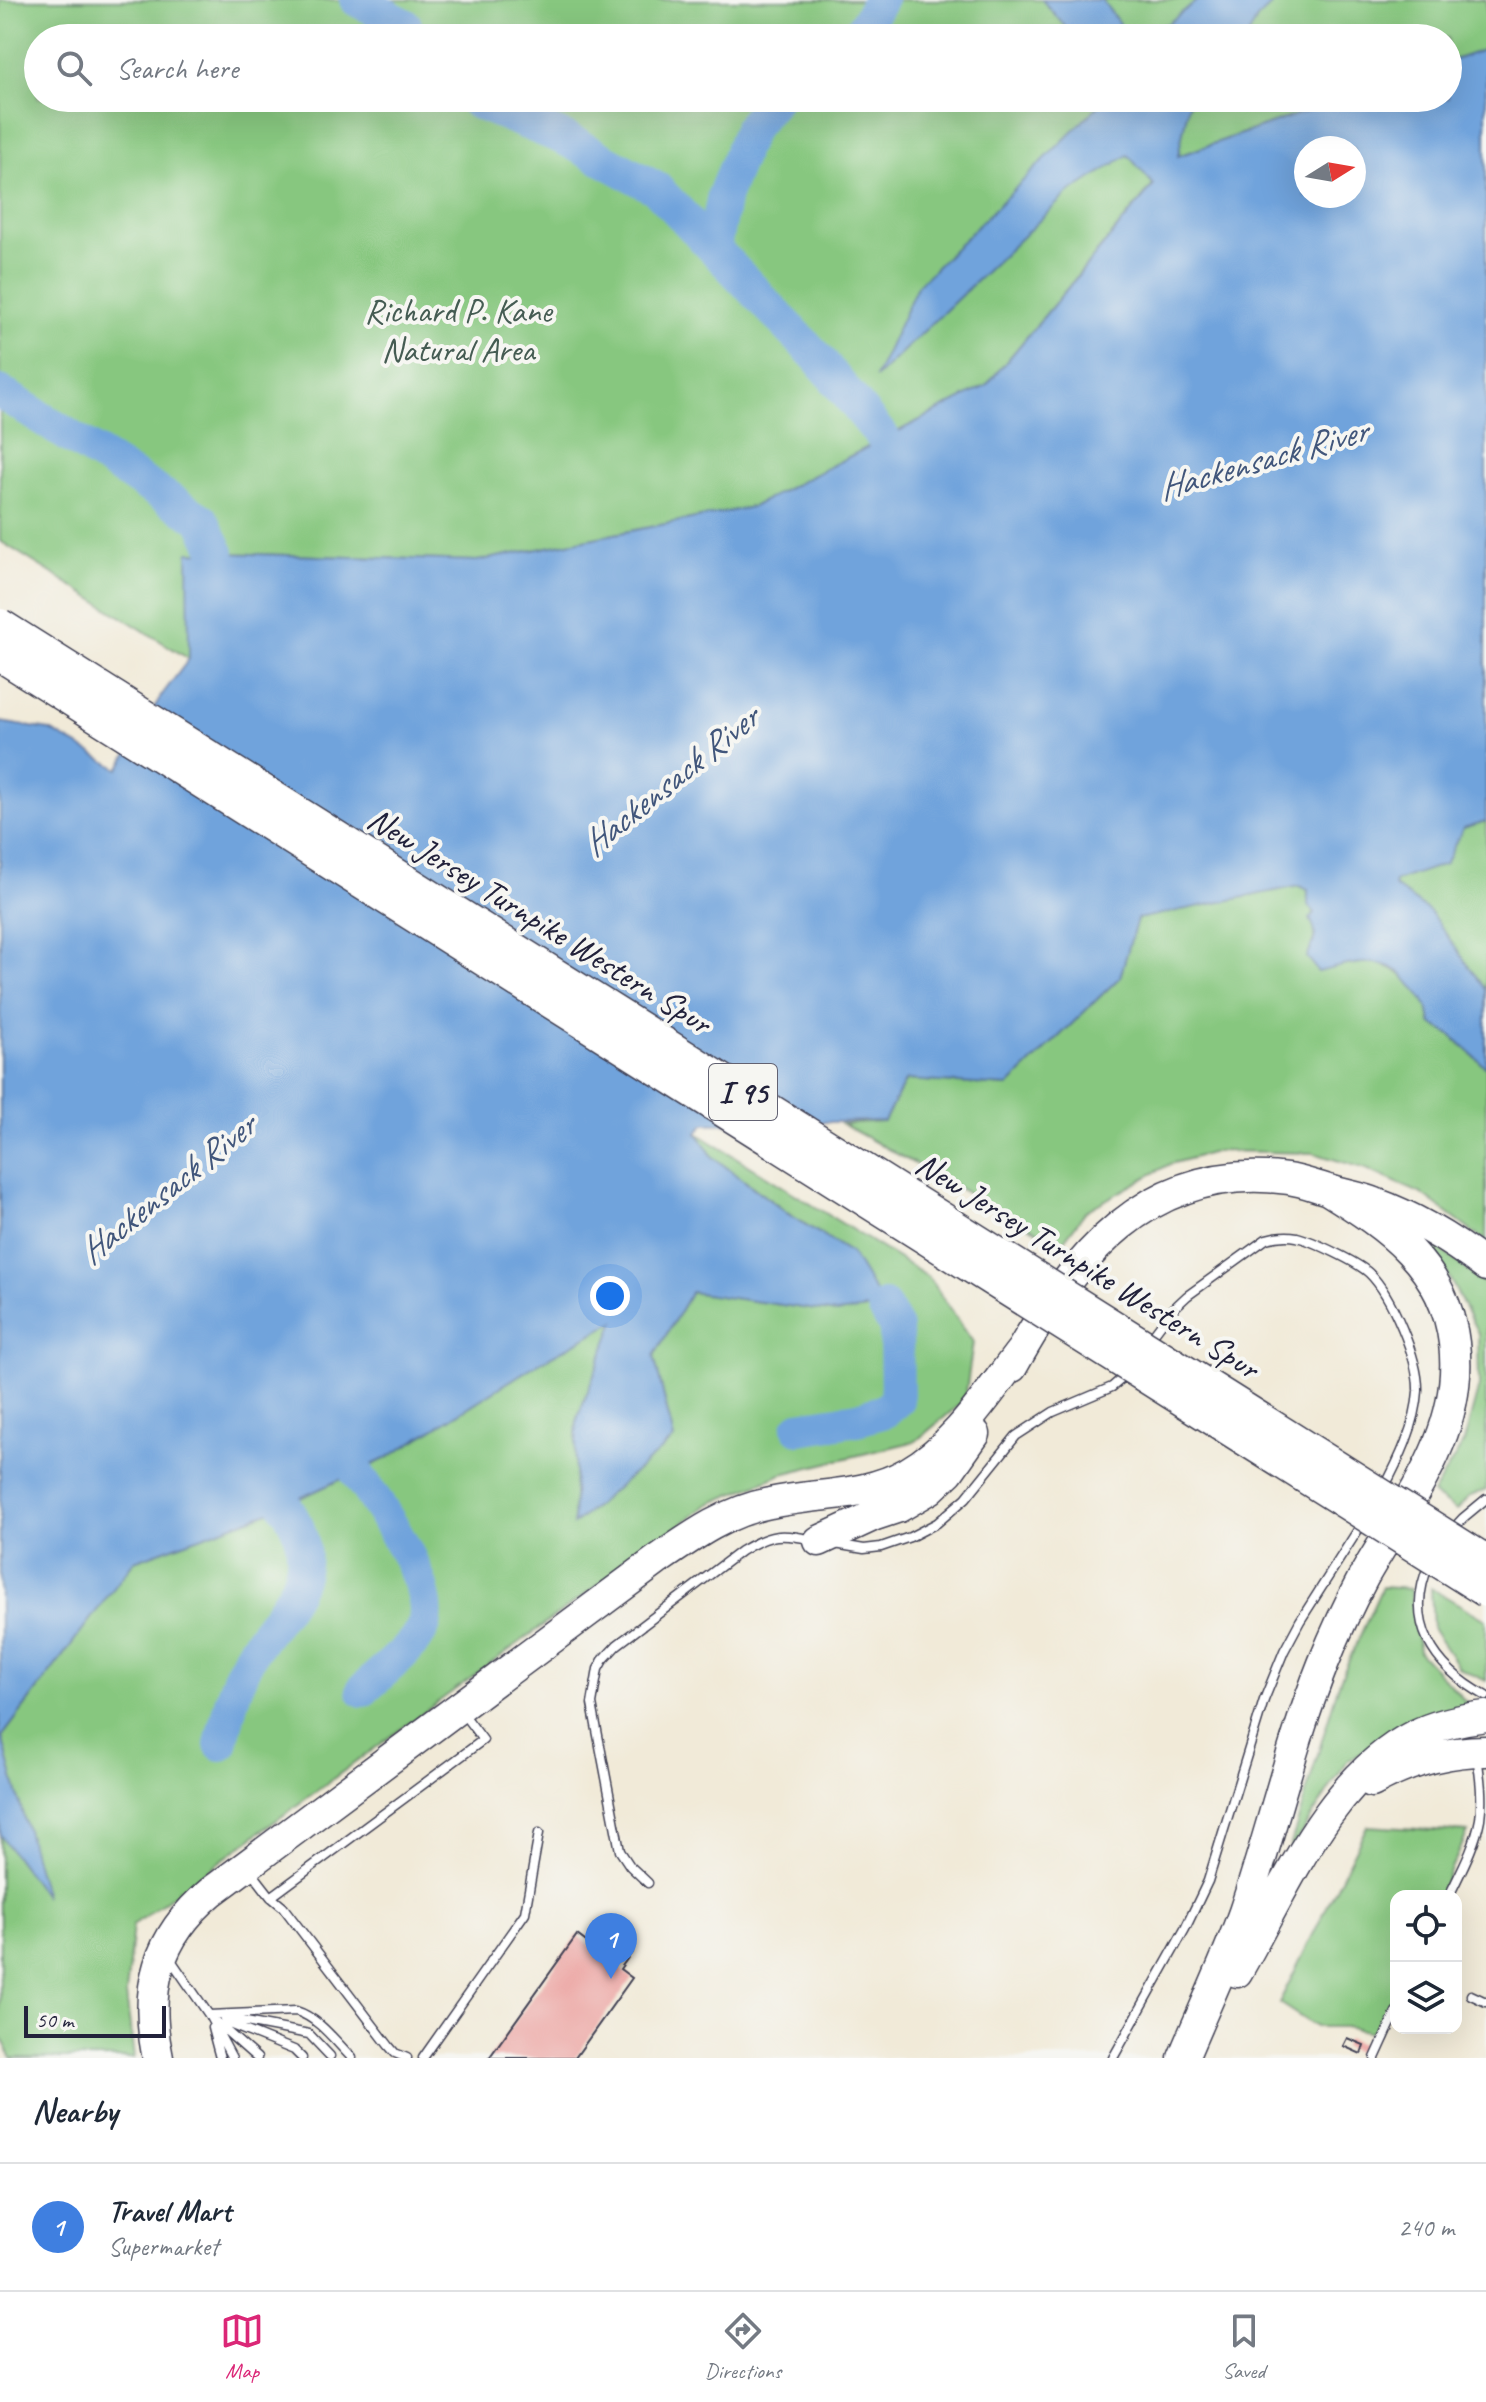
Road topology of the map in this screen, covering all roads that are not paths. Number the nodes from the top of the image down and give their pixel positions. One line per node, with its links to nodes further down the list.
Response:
1 (0, 624): 12 (highway, New Jersey Turnpike Western Spur / I 95, bridge)
2 (0, 656): 13 (highway, New Jersey Turnpike Western Spur / I 95, bridge)
3 (1328, 1190): 4 (highway); 5 (highway); 39 (highway)
4 (1486, 1266)
5 (1020, 1352): 11 (highway); 15 (highway)
6 (1142, 1352): 9 (lane)
7 (1134, 1365): 11 (lane)
8 (1486, 1499): 14 (lane)
9 (1376, 1502)
10 (1368, 1514): 38 (lane)
11 (819, 1541): 21 (lane)
12 (1486, 1560)
13 (1486, 1592)
14 (1486, 1696)
15 (459, 1708): 20 (highway); 23 (lane)
16 (1486, 1716): 18 (highway)
17 (1481, 1751): 18 (highway); 22 (lane)
18 (1337, 1805): 39 (highway)
19 (539, 1833): 37 (lane)
20 (247, 1866): 23 (lane); 24 (highway)
21 (648, 1883)
22 (1452, 1890)
23 (271, 1897): 36 (lane)
24 (164, 1950): 27 (lane); 30 (highway)
25 (1471, 1995): 26 (lane)
26 (1486, 2002)
27 (209, 2015): 29 (lane); 31 (lane); 32 (lane); 33 (lane); 34 (lane); 35 (lane)
28 (1390, 2025): 40 (lane)
29 (330, 2056)
30 (158, 2058)
31 (220, 2058)
32 (232, 2058)
33 (257, 2058)
34 (302, 2058)
35 (352, 2058)
36 (407, 2058)
37 (423, 2058)
38 (1113, 2058)
39 (1184, 2058)
40 (1375, 2058)

